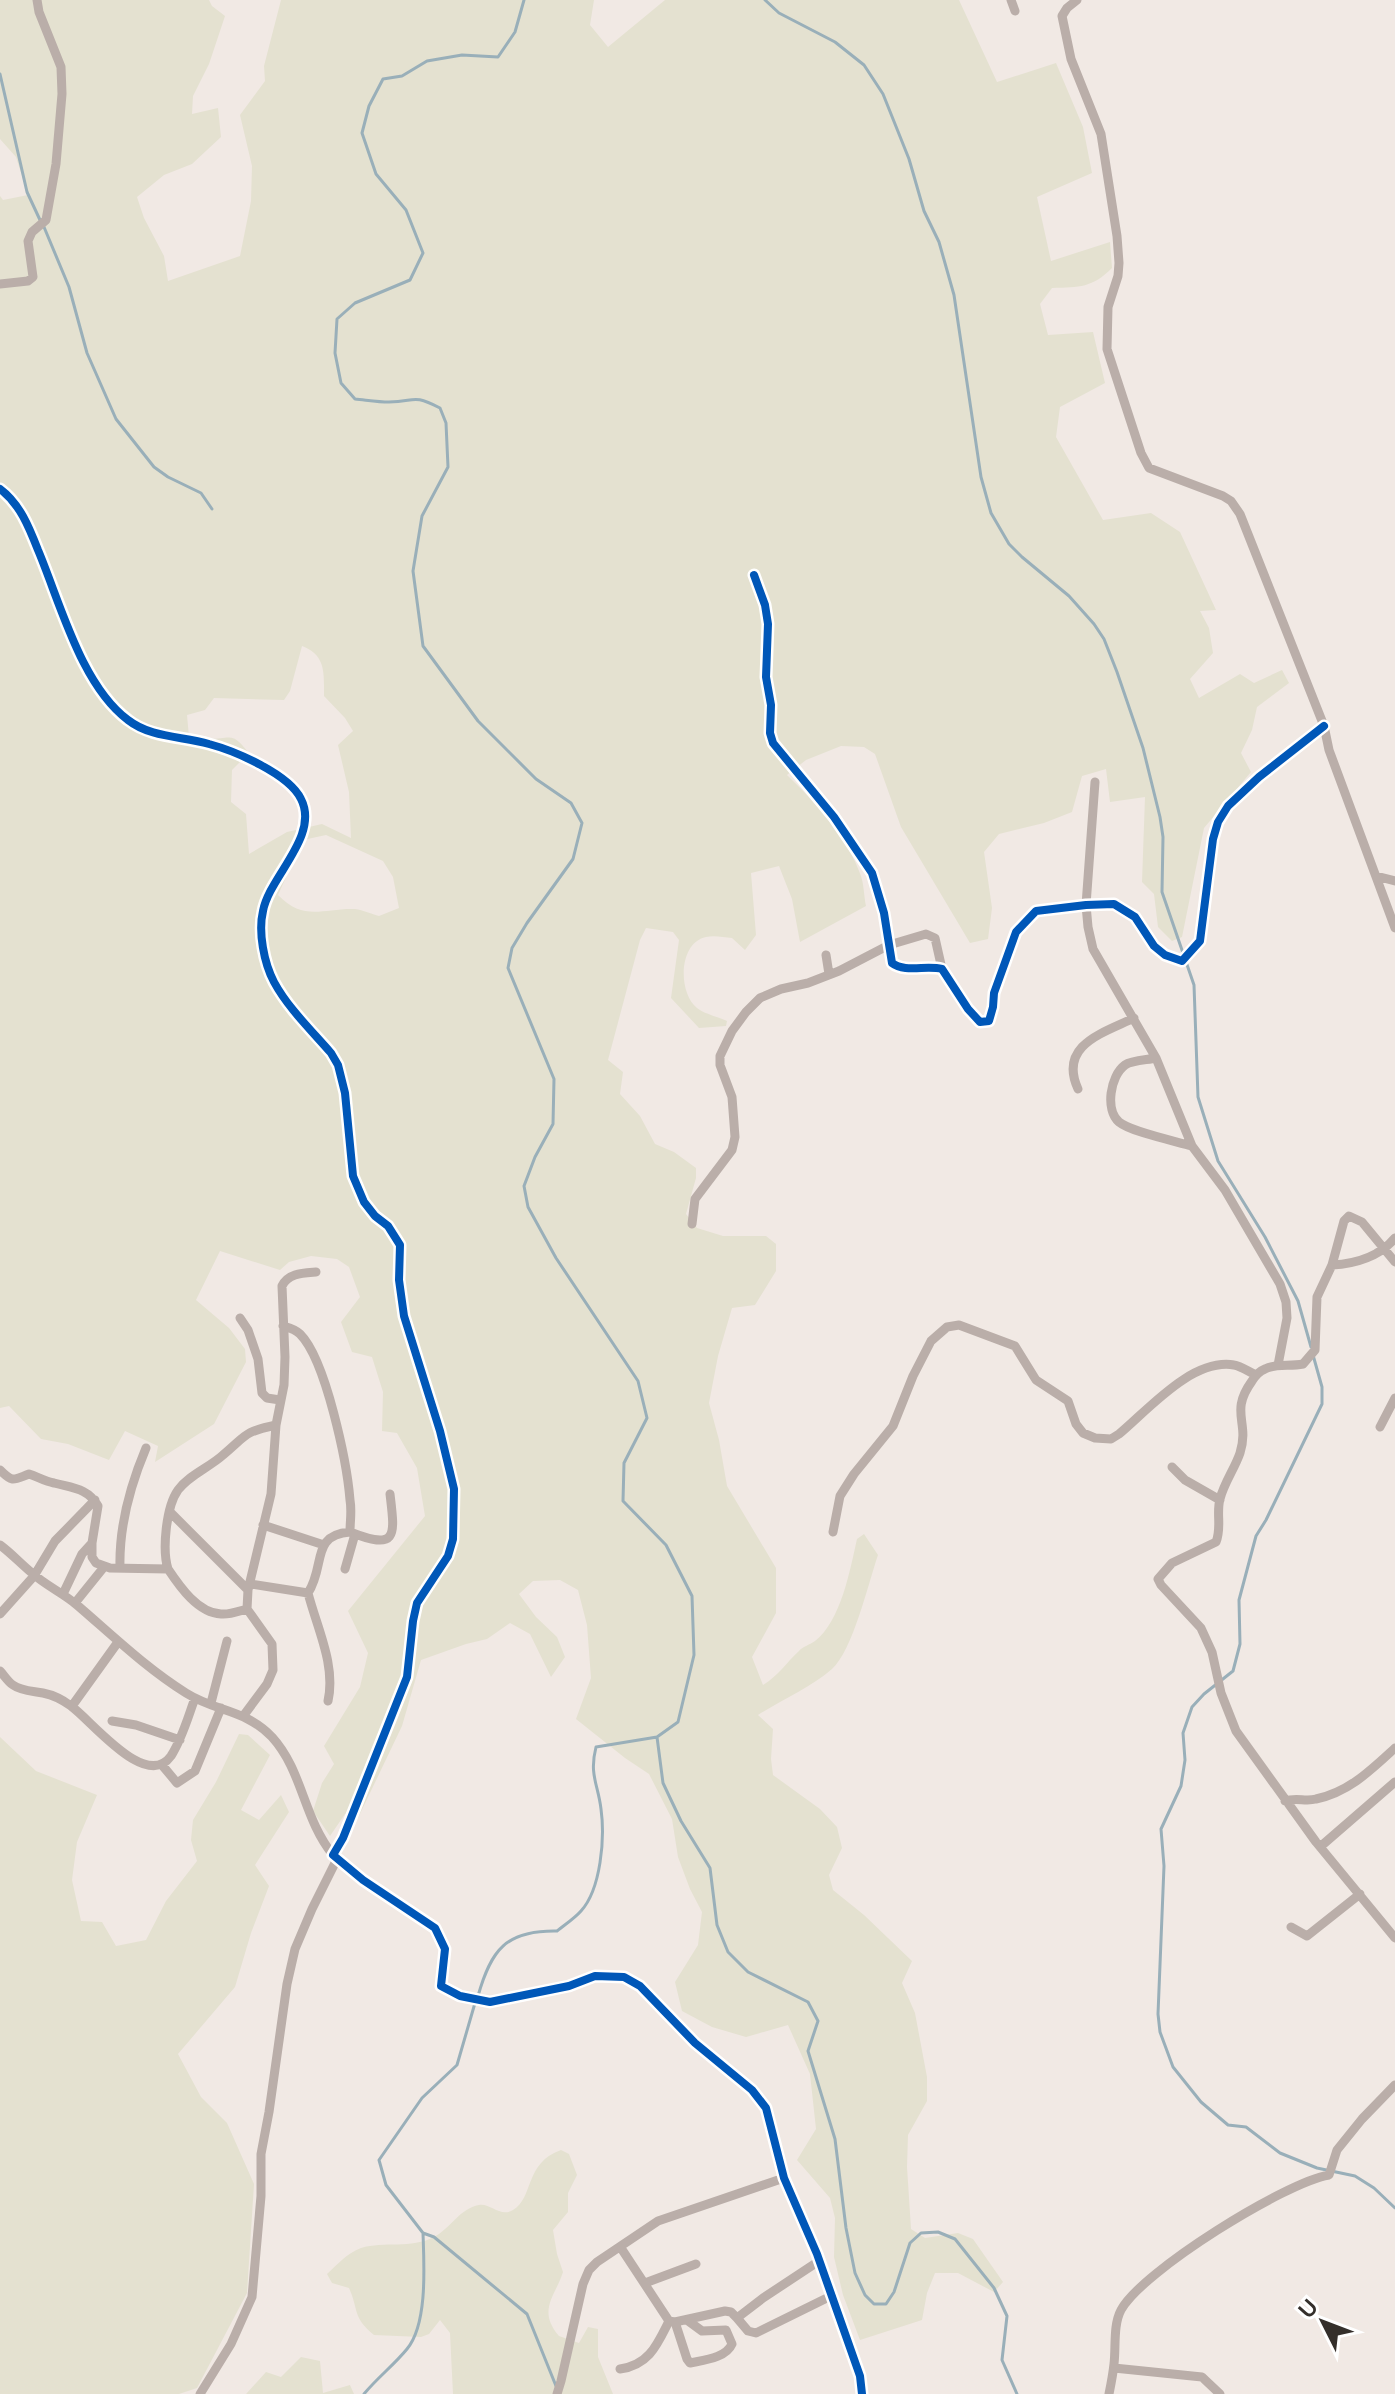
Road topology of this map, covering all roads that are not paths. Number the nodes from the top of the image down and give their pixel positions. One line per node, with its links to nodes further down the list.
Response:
1 (37, 0): 5 (street)
2 (1011, 0): 4 (street)
3 (1077, 0): 8 (street)
4 (1015, 11)
5 (0, 284)
6 (0, 489): 76 (street)
7 (754, 575): 14 (street)
8 (1324, 726): 10 (street); 12 (street)
9 (1095, 782): 12 (street)
10 (1376, 876): 11 (street); 13 (street)
11 (1395, 881)
12 (1086, 905): 16 (street); 18 (street)
13 (1395, 928)
14 (889, 945): 16 (street); 16 (street); 17 (street)
15 (826, 955): 17 (street)
16 (942, 969)
17 (829, 974): 22 (street)
18 (1134, 1018): 19 (street); 20 (street)
19 (1156, 1058): 21 (street); 21 (street)
20 (1078, 1089)
21 (1192, 1146): 30 (street)
22 (692, 1224)
23 (1395, 1238): 24 (street)
24 (1385, 1250): 25 (street); 26 (street); 26 (street)
25 (1395, 1262)
26 (1332, 1265): 30 (street)
27 (316, 1272): 29 (street)
28 (240, 1318): 33 (street)
29 (283, 1326): 33 (street); 45 (street)
30 (1278, 1365): 31 (street)
31 (1256, 1375): 41 (street); 44 (street)
32 (1395, 1398): 35 (street)
33 (280, 1400): 34 (street)
34 (276, 1425): 42 (street); 43 (street)
35 (1380, 1427)
36 (146, 1448): 50 (street)
37 (1172, 1467): 41 (street)
38 (0, 1470): 40 (street)
39 (390, 1494): 45 (street)
40 (95, 1500): 46 (street); 53 (street)
41 (1220, 1500): 74 (street)
42 (171, 1513): 51 (street); 54 (street)
43 (263, 1525): 48 (street); 54 (street)
44 (833, 1532)
45 (353, 1533): 48 (street); 52 (street)
46 (92, 1543): 49 (street); 56 (street)
47 (0, 1545): 53 (street)
48 (324, 1545): 55 (street)
49 (104, 1567): 50 (street); 57 (street)
50 (120, 1567): 51 (street)
51 (168, 1569): 58 (street)
52 (345, 1569)
53 (34, 1576): 56 (street); 59 (street)
54 (250, 1587): 55 (street); 58 (street)
55 (308, 1593): 64 (street)
56 (63, 1594): 57 (street)
57 (75, 1603): 61 (street)
58 (247, 1609): 68 (street)
59 (0, 1614)
60 (227, 1641): 65 (street)
61 (118, 1642): 63 (street); 66 (street)
62 (0, 1671): 66 (street)
63 (195, 1698): 65 (street); 70 (street)
64 (328, 1701)
65 (211, 1703): 67 (street)
66 (72, 1706): 72 (street)
67 (221, 1708): 68 (street); 72 (street)
68 (244, 1715): 76 (street)
69 (112, 1721): 70 (street)
70 (180, 1740): 72 (street)
71 (1395, 1748): 74 (street)
72 (162, 1765)
73 (1395, 1782): 75 (street)
74 (1285, 1801): 75 (street)
75 (1320, 1847): 77 (street)
76 (335, 1857): 81 (street); 92 (street)
77 (1360, 1894): 78 (street); 79 (street)
78 (1291, 1927)
79 (1395, 1938)
80 (1395, 2085): 90 (street)
81 (784, 2178): 82 (street); 83 (street)
82 (621, 2248): 85 (street); 93 (street)
83 (819, 2261): 86 (street); 87 (street)
84 (696, 2264): 85 (street)
85 (645, 2283): 89 (street)
86 (831, 2296): 87 (street); 94 (street)
87 (737, 2318): 88 (street)
88 (687, 2320): 89 (street); 89 (street)
89 (672, 2322): 91 (street)
90 (1114, 2368): 95 (street); 96 (street)
91 (620, 2369)
92 (200, 2394)
93 (557, 2394)
94 (862, 2394)
95 (1109, 2394)
96 (1220, 2394)

